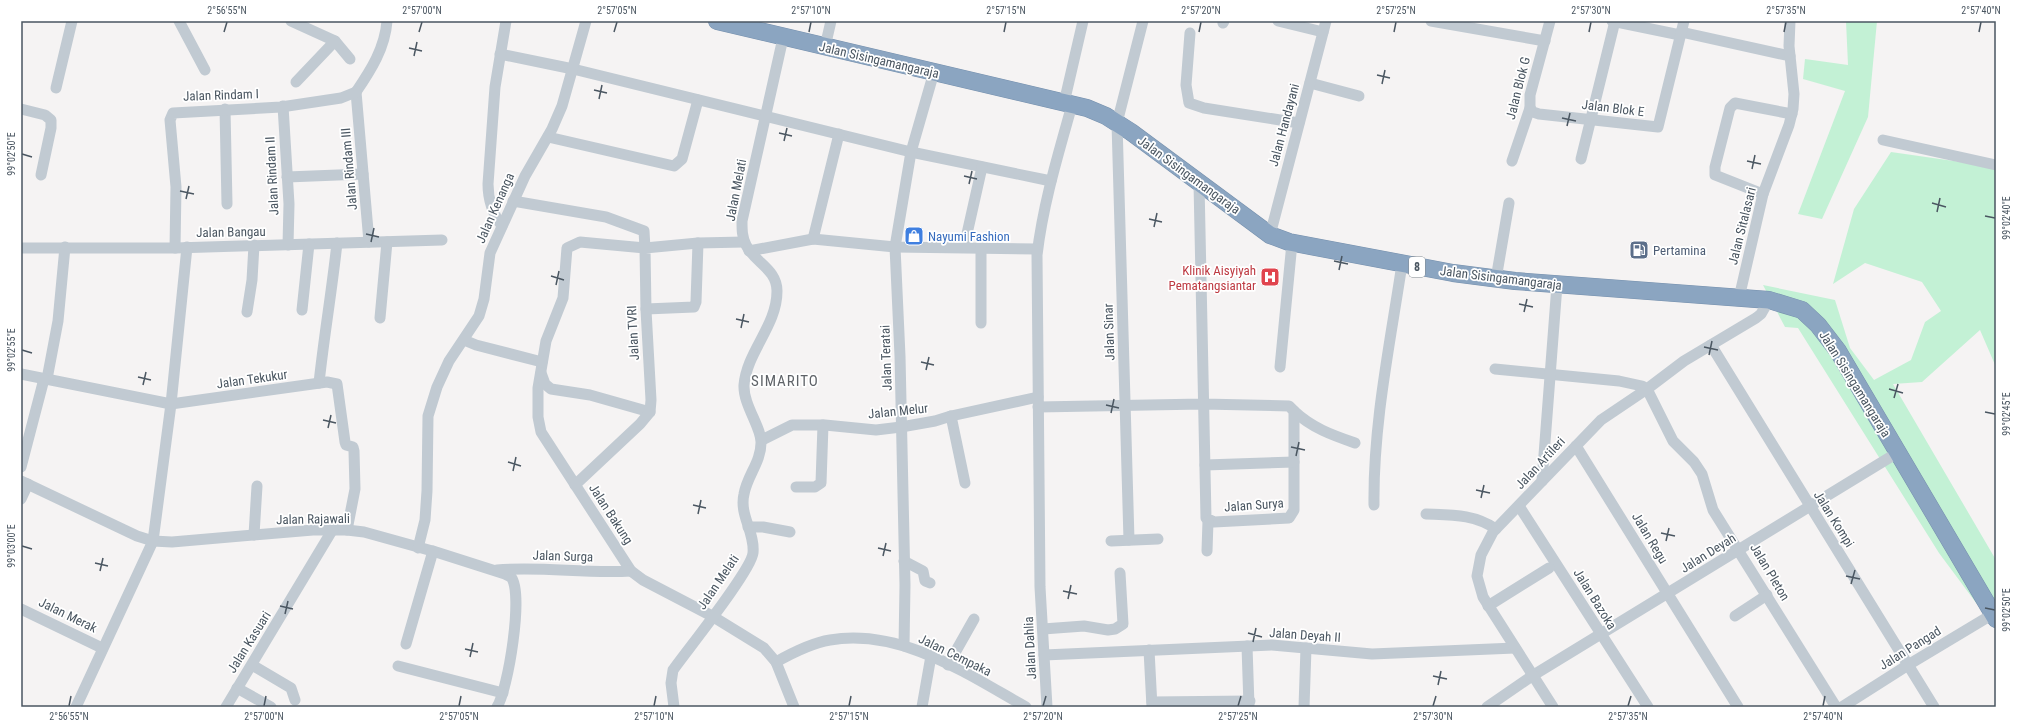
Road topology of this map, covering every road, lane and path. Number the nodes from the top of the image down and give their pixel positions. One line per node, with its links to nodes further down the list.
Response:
1 (72, 21): 31 (street)
2 (179, 21): 27 (street)
3 (291, 21): 20 (street)
4 (387, 21): 32 (street)
5 (506, 21): 23 (street)
6 (586, 21): 26 (street, Jalan Kenanga)
7 (717, 21): 19 (highway, Jalan Sisingamangaraja / 8)
8 (831, 21): 22 (street)
9 (1083, 21): 35 (street, Jalan Dahlia)
10 (1143, 21): 43 (street, Jalan Sinar)
11 (1278, 21): 16 (street)
12 (1431, 21): 21 (street)
13 (1550, 21): 21 (street, Jalan Blok G)
14 (1614, 21): 17 (street); 42 (street)
15 (1790, 21): 24 (street, Jalan Sitalasari)
16 (1324, 26): 30 (street, Jalan Handayani)
17 (1682, 29): 24 (street); 42 (street, Jalan Blok E)
18 (1190, 33): 44 (street)
19 (783, 38): 22 (highway, Jalan Sisingamangaraja / 8); 41 (street, Jalan Melati)
20 (336, 41): 25 (street); 29 (street)
21 (1545, 41): 37 (street, Jalan Blok G)
22 (825, 47): 28 (highway, Jalan Sisingamangaraja / 8)
23 (500, 54): 26 (street); 62 (street)
24 (1790, 56): 40 (street, Jalan Sitalasari)
25 (350, 59)
26 (573, 69): 34 (street); 46 (street, Jalan Kenanga)
27 (205, 70)
28 (934, 72): 35 (highway, Jalan Sisingamangaraja / 8); 48 (street, Jalan Teratai)
29 (296, 82)
30 (1310, 83): 33 (street); 44 (street, Jalan Handayani)
31 (56, 88)
32 (356, 92): 36 (street, Jalan Rindam I); 54 (street, Jalan Rindam III)
33 (1359, 96)
34 (698, 100): 41 (street); 46 (street)
35 (1068, 104): 43 (highway, Jalan Sisingamangaraja / 8); 56 (street, Jalan Dahlia)
36 (283, 106): 39 (street, Jalan Rindam I); 55 (street, Jalan Rindam II)
37 (1530, 108): 42 (street, Jalan Blok E); 50 (street, Jalan Blok G)
38 (21, 109): 53 (street)
39 (225, 109): 61 (street); 80 (street, Jalan Rindam I)
40 (1792, 114): 58 (street, Jalan Sitalasari); 58 (street)
41 (766, 117): 45 (street); 74 (street, Jalan Melati)
42 (1591, 118): 49 (street)
43 (1117, 123): 57 (highway, Jalan Sisingamangaraja / 8); 107 (street, Jalan Sinar)
44 (1299, 123): 63 (street, Jalan Handayani)
45 (838, 134): 48 (street); 64 (street)
46 (548, 137): 59 (street, Jalan Kenanga)
47 (1883, 140): 51 (street)
48 (911, 152): 52 (street); 77 (street, Jalan Teratai)
49 (1581, 159)
50 (1512, 161)
51 (1996, 165)
52 (982, 167): 56 (street); 78 (street)
53 (41, 174)
54 (363, 174): 55 (street); 66 (street, Jalan Rindam III)
55 (287, 178): 71 (street, Jalan Rindam II)
56 (1051, 181): 83 (street, Jalan Dahlia)
57 (1199, 183): 63 (highway, Jalan Sisingamangaraja / 8); 106 (street, Jalan Surya)
58 (1763, 194): 87 (street, Jalan Sitalasari)
59 (514, 201): 62 (street, Jalan Kenanga); 81 (street, Jalan TVRI)
60 (1509, 203): 85 (street)
61 (227, 204)
62 (502, 226): 94 (street, Jalan Kenanga)
63 (1270, 235): 70 (highway, Jalan Sisingamangaraja / 8)
64 (813, 239): 74 (street); 77 (street)
65 (442, 240): 67 (street, Jalan Bangau)
66 (369, 242): 67 (street, Jalan Bangau); 68 (street, Jalan Bangau)
67 (387, 242): 92 (street)
68 (336, 243): 72 (street, Jalan Bangau); 102 (street)
69 (698, 243): 74 (street); 81 (street); 89 (street)
70 (1292, 243): 84 (highway, Jalan Sisingamangaraja / 8); 97 (street)
71 (288, 244): 72 (street, Jalan Bangau); 73 (street, Jalan Bangau)
72 (309, 244): 90 (street)
73 (254, 245): 76 (street, Jalan Bangau); 91 (street)
74 (747, 246): 113 (street)
75 (65, 247): 79 (street, Jalan Bangau); 80 (street, Jalan Bangau); 101 (street)
76 (187, 247): 80 (street, Jalan Bangau); 105 (street)
77 (895, 247): 78 (street); 112 (street, Jalan Teratai)
78 (964, 247): 82 (street)
79 (21, 248)
80 (175, 248)
81 (645, 248): 89 (street, Jalan TVRI); 96 (street, Jalan Bakung)
82 (982, 248): 83 (street); 93 (street)
83 (1037, 249): 104 (street, Jalan Dahlia)
84 (1402, 264): 85 (highway, Jalan Sisingamangaraja / 8); 127 (street)
85 (1496, 279): 86 (highway, Jalan Sisingamangaraja / 8)
86 (1557, 285): 87 (highway, Jalan Sisingamangaraja / 8); 100 (street)
87 (1739, 298): 88 (highway, Jalan Sisingamangaraja / 8)
88 (1769, 300): 95 (street, Jalan Artileri); 116 (highway, Jalan Sisingamangaraja / 8)
89 (646, 309): 108 (street, Jalan TVRI)
90 (302, 310)
91 (247, 312)
92 (380, 318)
93 (981, 323)
94 (464, 340): 96 (street); 142 (street, Jalan Kenanga)
95 (1711, 345): 103 (street, Jalan Artileri); 129 (street, Jalan Kompi)
96 (541, 367): 108 (street); 123 (street, Jalan Bakung)
97 (1280, 367)
98 (1495, 369): 100 (street)
99 (21, 374): 101 (street, Jalan Tekukur)
100 (1550, 374): 103 (street); 120 (street)
101 (46, 379): 105 (street, Jalan Tekukur); 119 (street)
102 (319, 383): 105 (street, Jalan Tekukur); 135 (street, Jalan Tekukur)
103 (1647, 389): 115 (street, Jalan Artileri); 143 (street, Jalan Pleton)
104 (1038, 402): 107 (street, Jalan Melur); 110 (street, Jalan Melur); 160 (street, Jalan Dahlia)
105 (170, 404): 140 (street)
106 (1203, 404): 107 (street, Jalan Melur); 109 (street); 118 (street, Jalan Surya)
107 (1125, 406): 139 (street, Jalan Sinar)
108 (650, 412): 123 (street)
109 (1294, 412): 114 (street); 117 (street, Jalan Surya)
110 (951, 416): 112 (street, Jalan Melur); 122 (street)
111 (824, 426): 112 (street, Jalan Melur); 113 (street, Jalan Melur); 125 (street)
112 (901, 427): 146 (street, Jalan Teratai)
113 (762, 440): 132 (street, Jalan Melati)
114 (1355, 443)
115 (1576, 446): 120 (street, Jalan Artileri); 152 (street, Jalan Regu)
116 (1897, 453): 129 (street, Jalan Deyah); 158 (highway, Jalan Sisingamangaraja / 8)
117 (1294, 462): 118 (street); 131 (street, Jalan Surya)
118 (1204, 465): 131 (street, Jalan Surya)
119 (21, 467)
120 (1542, 481): 128 (street, Jalan Artileri)
121 (25, 483): 126 (street); 140 (street, Jalan Rajawali)
122 (965, 483)
123 (575, 485): 149 (street, Jalan Bakung)
124 (257, 486): 137 (street)
125 (796, 487)
126 (21, 499)
127 (1374, 505)
128 (1519, 506): 133 (street, Jalan Artileri); 161 (street, Jalan Bazoka)
129 (1810, 506): 143 (street, Jalan Deyah); 174 (street, Jalan Kompi)
130 (1426, 514): 133 (street)
131 (1208, 521): 145 (street)
132 (748, 527): 136 (street); 156 (street, Jalan Melati)
133 (1496, 529): 154 (street, Jalan Artileri)
134 (333, 530): 135 (street, Jalan Rajawali); 137 (street, Jalan Rajawali); 173 (street, Jalan Kasuari)
135 (347, 530): 142 (street, Jalan Rajawali)
136 (790, 532)
137 (254, 535): 140 (street, Jalan Rajawali)
138 (1158, 539): 139 (street)
139 (1129, 540): 141 (street)
140 (153, 541): 165 (street)
141 (1111, 541)
142 (418, 548): 144 (street, Jalan Rajawali)
143 (1740, 550): 152 (street, Jalan Deyah); 153 (street, Jalan Pleton)
144 (433, 551): 148 (street, Jalan Rajawali); 162 (street)
145 (1207, 552)
146 (904, 561): 151 (street); 163 (street, Jalan Teratai)
147 (1549, 568): 154 (street)
148 (495, 570): 149 (street, Jalan Surga); 179 (street, Jalan Rajawali)
149 (631, 571): 156 (street, Jalan Bakung)
150 (1120, 573): 160 (street)
151 (930, 583)
152 (1668, 594): 161 (street, Jalan Deyah); 194 (street, Jalan Regu)
153 (1768, 595): 157 (street); 195 (street, Jalan Pleton)
154 (1488, 606): 167 (street, Jalan Artileri)
155 (21, 608): 165 (street, Jalan Merak)
156 (712, 616): 171 (street, Jalan Bakung); 185 (street, Jalan Melati)
157 (1735, 616)
158 (1994, 616): 174 (street, Jalan Pangad)
159 (974, 619): 172 (street)
160 (1043, 629): 169 (street, Jalan Dahlia)
161 (1601, 634): 176 (street, Jalan Deyah); 193 (street, Jalan Bazoka)
162 (406, 644)
163 (904, 646): 170 (street, Jalan Cempaka); 171 (street, Jalan Cempaka)
164 (1247, 646): 166 (street, Jalan Deyah II); 168 (street, Jalan Deyah II); 181 (street)
165 (102, 648): 182 (street)
166 (1306, 648): 167 (street, Jalan Deyah II); 190 (street)
167 (1515, 648): 176 (street, Jalan Artileri)
168 (1150, 650): 169 (street, Jalan Deyah II); 180 (street)
169 (1044, 655): 189 (street, Jalan Dahlia)
170 (931, 656): 172 (street, Jalan Cempaka); 187 (street)
171 (776, 662): 186 (street)
172 (948, 664): 188 (street, Jalan Cempaka)
173 (252, 665): 177 (street, Jalan Kasuari); 178 (street)
174 (1908, 665): 196 (street, Jalan Pangad); 197 (street, Jalan Kompi)
175 (398, 666): 179 (street)
176 (1532, 676): 191 (street, Jalan Deyah); 192 (street, Jalan Artileri)
177 (238, 688): 183 (street, Jalan Kasuari); 184 (street)
178 (295, 700)
179 (501, 702)
180 (1152, 704): 181 (street)
181 (1249, 704)
182 (76, 707)
183 (226, 707)
184 (271, 707)
185 (674, 707)
186 (794, 707)
187 (922, 707)
188 (1026, 707)
189 (1047, 707)
190 (1304, 707)
191 (1487, 707)
192 (1553, 707)
193 (1648, 707)
194 (1738, 707)
195 (1836, 707)
196 (1842, 707)
197 (1934, 707)

